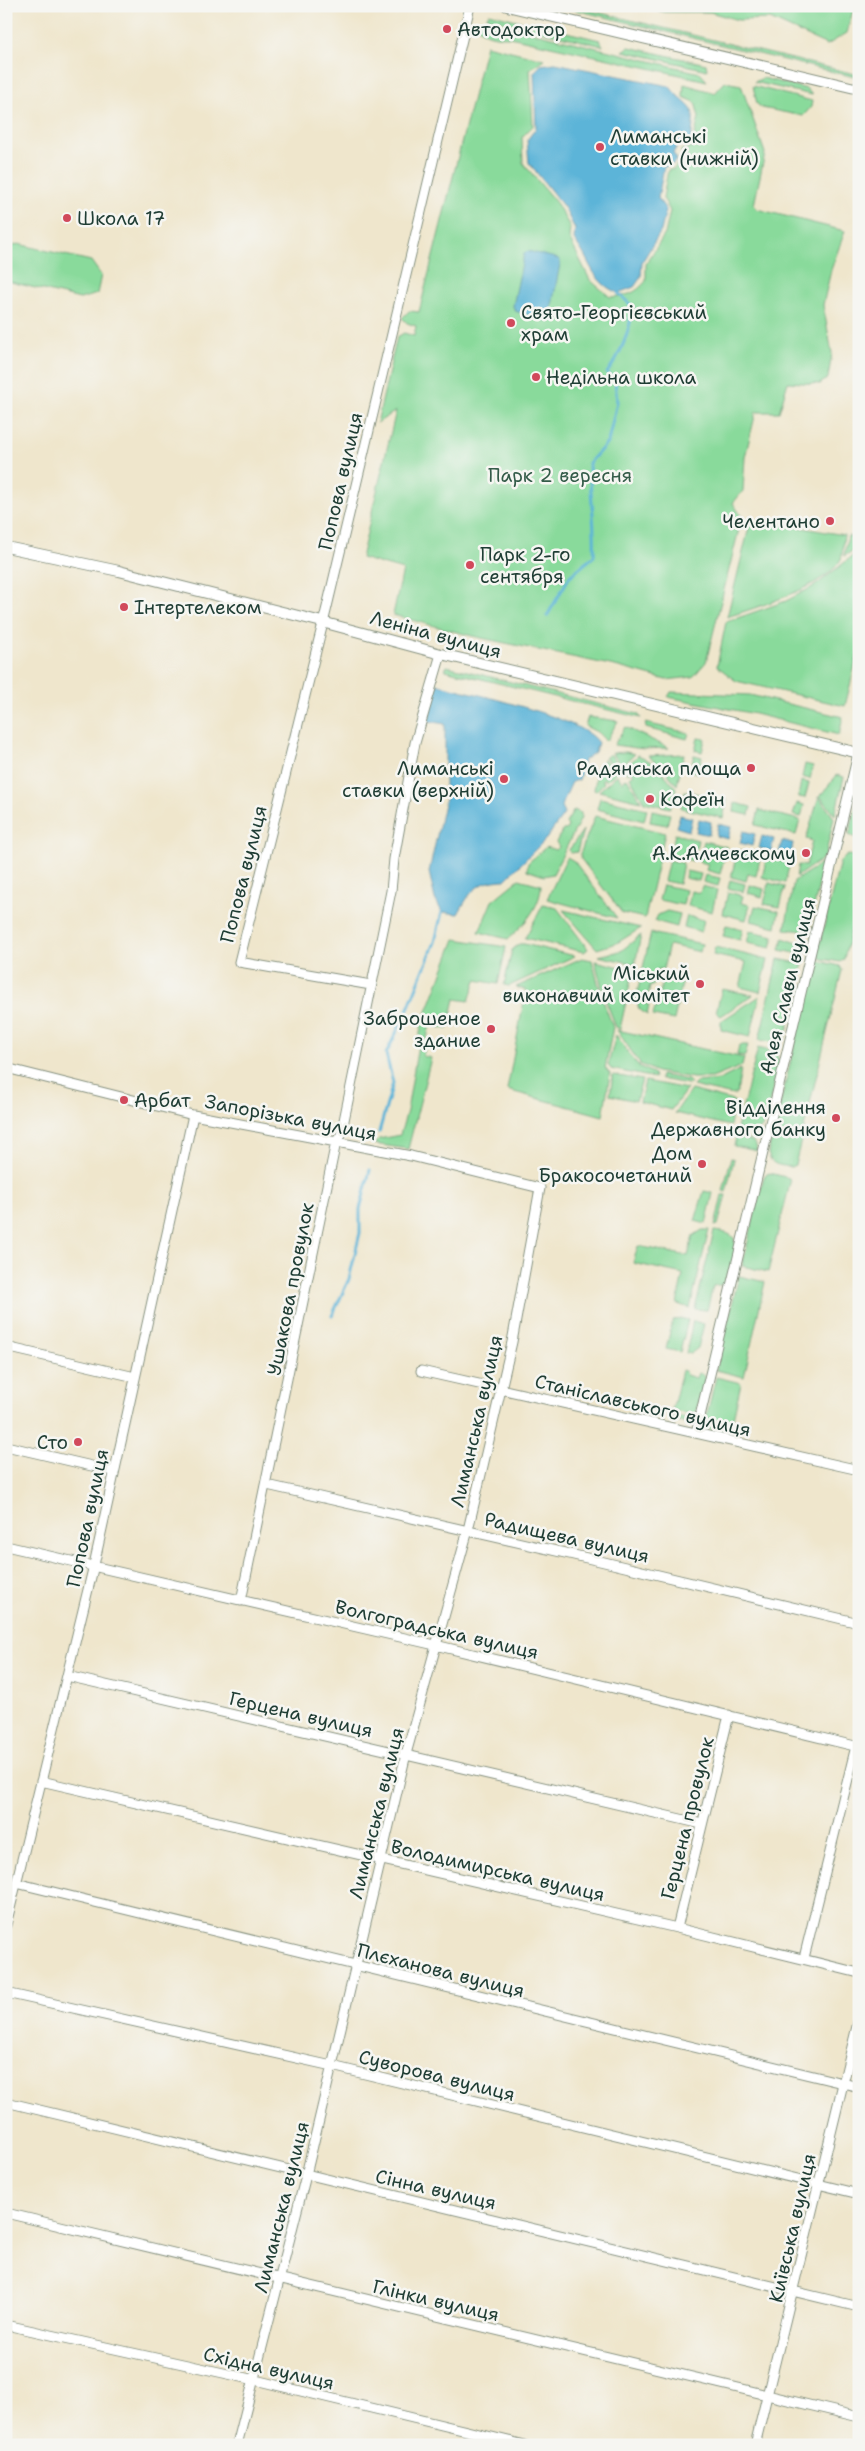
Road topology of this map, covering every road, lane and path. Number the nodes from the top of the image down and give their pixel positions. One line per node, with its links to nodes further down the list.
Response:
1 (470, 6): 5 (street, Попова вулиця)
2 (507, 6): 3 (street)
3 (859, 89)
4 (6, 547): 5 (street, Леніна вулиця)
5 (322, 622): 6 (street, Леніна вулиця); 8 (street, Попова вулиця)
6 (441, 654): 7 (street, Леніна вулиця); 8 (street, Ушакова провулок)
7 (859, 752): 17 (street, Алея Слави вулиця)
8 (371, 985): 11 (street, Ушакова провулок)
9 (6, 1068): 10 (street, Запорізька вулиця)
10 (193, 1115): 11 (street, Запорізька вулиця); 15 (street, Попова вулиця)
11 (336, 1142): 12 (street, Запорізька вулиця); 21 (street, Ушакова провулок)
12 (540, 1188): 16 (street, Лиманська вулиця)
13 (6, 1347): 15 (street)
14 (421, 1371): 16 (street, Станіславського вулиця)
15 (135, 1376): 20 (street, Попова вулиця)
16 (500, 1389): 17 (street, Станіславського вулиця); 22 (street, Лиманська вулиця)
17 (696, 1433): 19 (street, Станіславського вулиця)
18 (6, 1446): 20 (street)
19 (859, 1470)
20 (113, 1472): 24 (street, Попова вулиця)
21 (267, 1485): 22 (street, Радищева вулиця); 25 (street, Ушакова провулок)
22 (468, 1530): 26 (street, Радищева вулиця); 27 (street, Лиманська вулиця)
23 (6, 1546): 24 (street, Волгоградська вулиця)
24 (94, 1565): 25 (street, Волгоградська вулиця); 28 (street, Попова вулиця)
25 (241, 1601): 27 (street, Волгоградська вулиця)
26 (859, 1623)
27 (435, 1645): 29 (street, Волгоградська вулиця); 31 (street, Лиманська вулиця)
28 (67, 1676): 31 (street, Герцена вулиця); 32 (street, Попова вулиця)
29 (729, 1715): 30 (street, Волгоградська вулиця); 33 (street, Герцена провулок)
30 (858, 1747): 38 (street)
31 (406, 1754): 33 (street, Герцена вулиця); 34 (street, Лиманська вулиця)
32 (41, 1781): 34 (street, Володимирська вулиця); 35 (street, Попова вулиця)
33 (702, 1824): 37 (street, Герцена провулок)
34 (381, 1860): 37 (street, Володимирська вулиця); 39 (street, Лиманська вулиця)
35 (16, 1883): 36 (street, Попова вулиця); 39 (street, Плєханова вулиця)
36 (6, 1925)
37 (677, 1928): 38 (street, Володимирська вулиця)
38 (804, 1958): 40 (street, Володимирська вулиця)
39 (355, 1966): 43 (street, Лиманська вулиця); 44 (street, Плєханова вулиця)
40 (859, 1973)
41 (6, 1993): 43 (street, Суворова вулиця)
42 (859, 2018): 44 (street, Київська вулиця)
43 (332, 2066): 47 (street, Лиманська вулиця); 48 (street, Суворова вулиця)
44 (843, 2083): 45 (street, Плєханова вулиця); 48 (street, Київська вулиця)
45 (859, 2087)
46 (6, 2102): 47 (street, Сінна вулиця)
47 (306, 2175): 51 (street, Лиманська вулиця); 52 (street, Сінна вулиця)
48 (819, 2184): 49 (street, Суворова вулиця); 52 (street, Київська вулиця)
49 (859, 2194)
50 (6, 2213): 51 (street, Глінки вулиця)
51 (279, 2280): 55 (street, Лиманська вулиця); 56 (street, Глінки вулиця)
52 (794, 2292): 53 (street, Сінна вулиця); 56 (street, Київська вулиця)
53 (859, 2307)
54 (6, 2325): 55 (street, Східна вулиця)
55 (255, 2380): 58 (street, Лиманська вулиця); 59 (street, Східна вулиця)
56 (768, 2396): 57 (street, Глінки вулиця); 60 (street, Київська вулиця)
57 (859, 2417)
58 (238, 2445)
59 (525, 2445)
60 (755, 2445)

